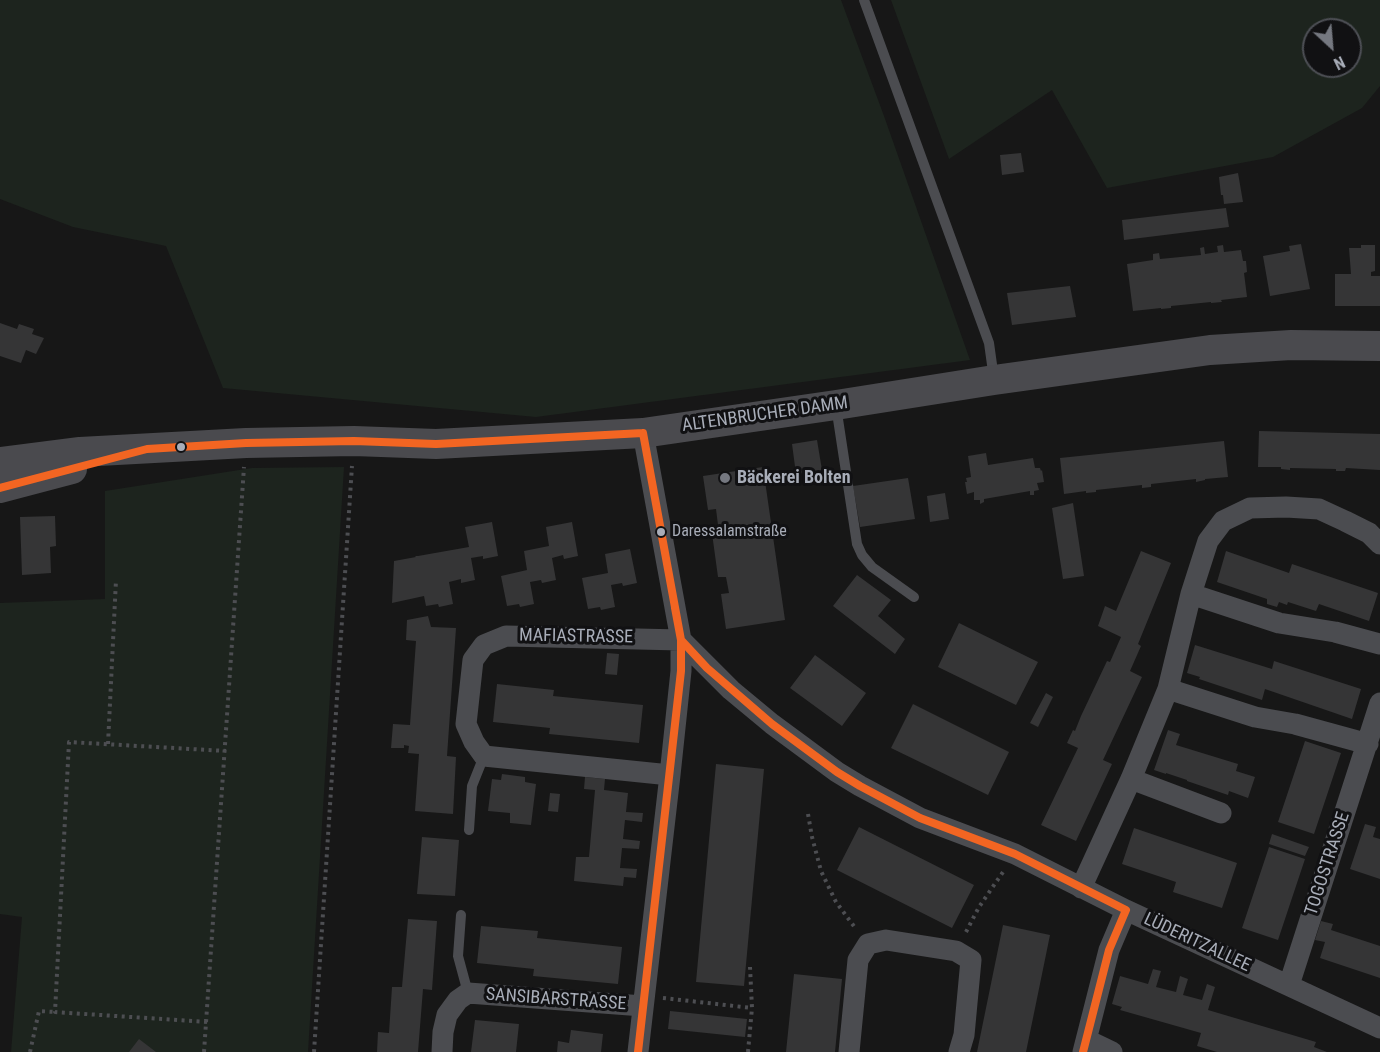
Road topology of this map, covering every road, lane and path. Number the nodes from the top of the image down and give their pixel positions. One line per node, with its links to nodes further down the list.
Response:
1 (864, 0): 3 (lane)
2 (1380, 346): 3 (main road, ALTENBRUCHER DAMM)
3 (994, 380): 4 (main road, ALTENBRUCHER DAMM)
4 (836, 405): 5 (main road, ALTENBRUCHER DAMM); 14 (lane)
5 (644, 432): 6 (main road, ALTENBRUCHER DAMM); 15 (street)
6 (354, 441): 7 (main road, ALTENBRUCHER DAMM); 45 (path)
7 (246, 443): 8 (main road, ALTENBRUCHER DAMM); 21 (path)
8 (147, 449): 9 (main road, ALTENBRUCHER DAMM); 10 (main road, ALTENBRUCHER DAMM)
9 (0, 462)
10 (0, 488)
11 (1380, 544): 13 (street)
12 (116, 580): 19 (path)
13 (1191, 594): 16 (street); 17 (street)
14 (914, 597)
15 (681, 640): 22 (street, MAFIASTRASSE); 23 (street); 28 (street, LÜDERITZALLEE)
16 (1380, 644)
17 (1168, 689): 20 (street); 24 (street)
18 (1380, 703): 20 (street, TOGOSTRASSE)
19 (108, 744): 21 (path); 39 (path)
20 (1368, 744): 35 (street, TOGOSTRASSE)
21 (226, 751): 40 (path)
22 (484, 756): 23 (street); 27 (lane)
23 (670, 775): 37 (street)
24 (1131, 779): 25 (street); 29 (street)
25 (1221, 813)
26 (808, 814): 32 (path)
27 (470, 830)
28 (1015, 854): 29 (street, LÜDERITZALLEE); 33 (path)
29 (1081, 888): 30 (street, LÜDERITZALLEE)
30 (1126, 910): 35 (street, LÜDERITZALLEE); 42 (street)
31 (461, 915): 36 (lane, SANSIBARSTRASSE)
32 (868, 944): 33 (street); 49 (street)
33 (956, 951): 50 (street)
34 (750, 967): 38 (path)
35 (1289, 985): 41 (street, LÜDERITZALLEE)
36 (468, 993): 37 (street, SANSIBARSTRASSE); 46 (street, SANSIBARSTRASSE)
37 (644, 1001): 38 (path); 47 (street)
38 (752, 1008): 48 (path)
39 (55, 1012): 40 (path); 43 (path)
40 (207, 1022): 44 (path)
41 (1380, 1028)
42 (1085, 1046): 51 (street)
43 (30, 1052)
44 (204, 1052)
45 (314, 1052)
46 (442, 1052)
47 (638, 1052)
48 (748, 1052)
49 (849, 1052)
50 (959, 1052)
51 (1112, 1052)

